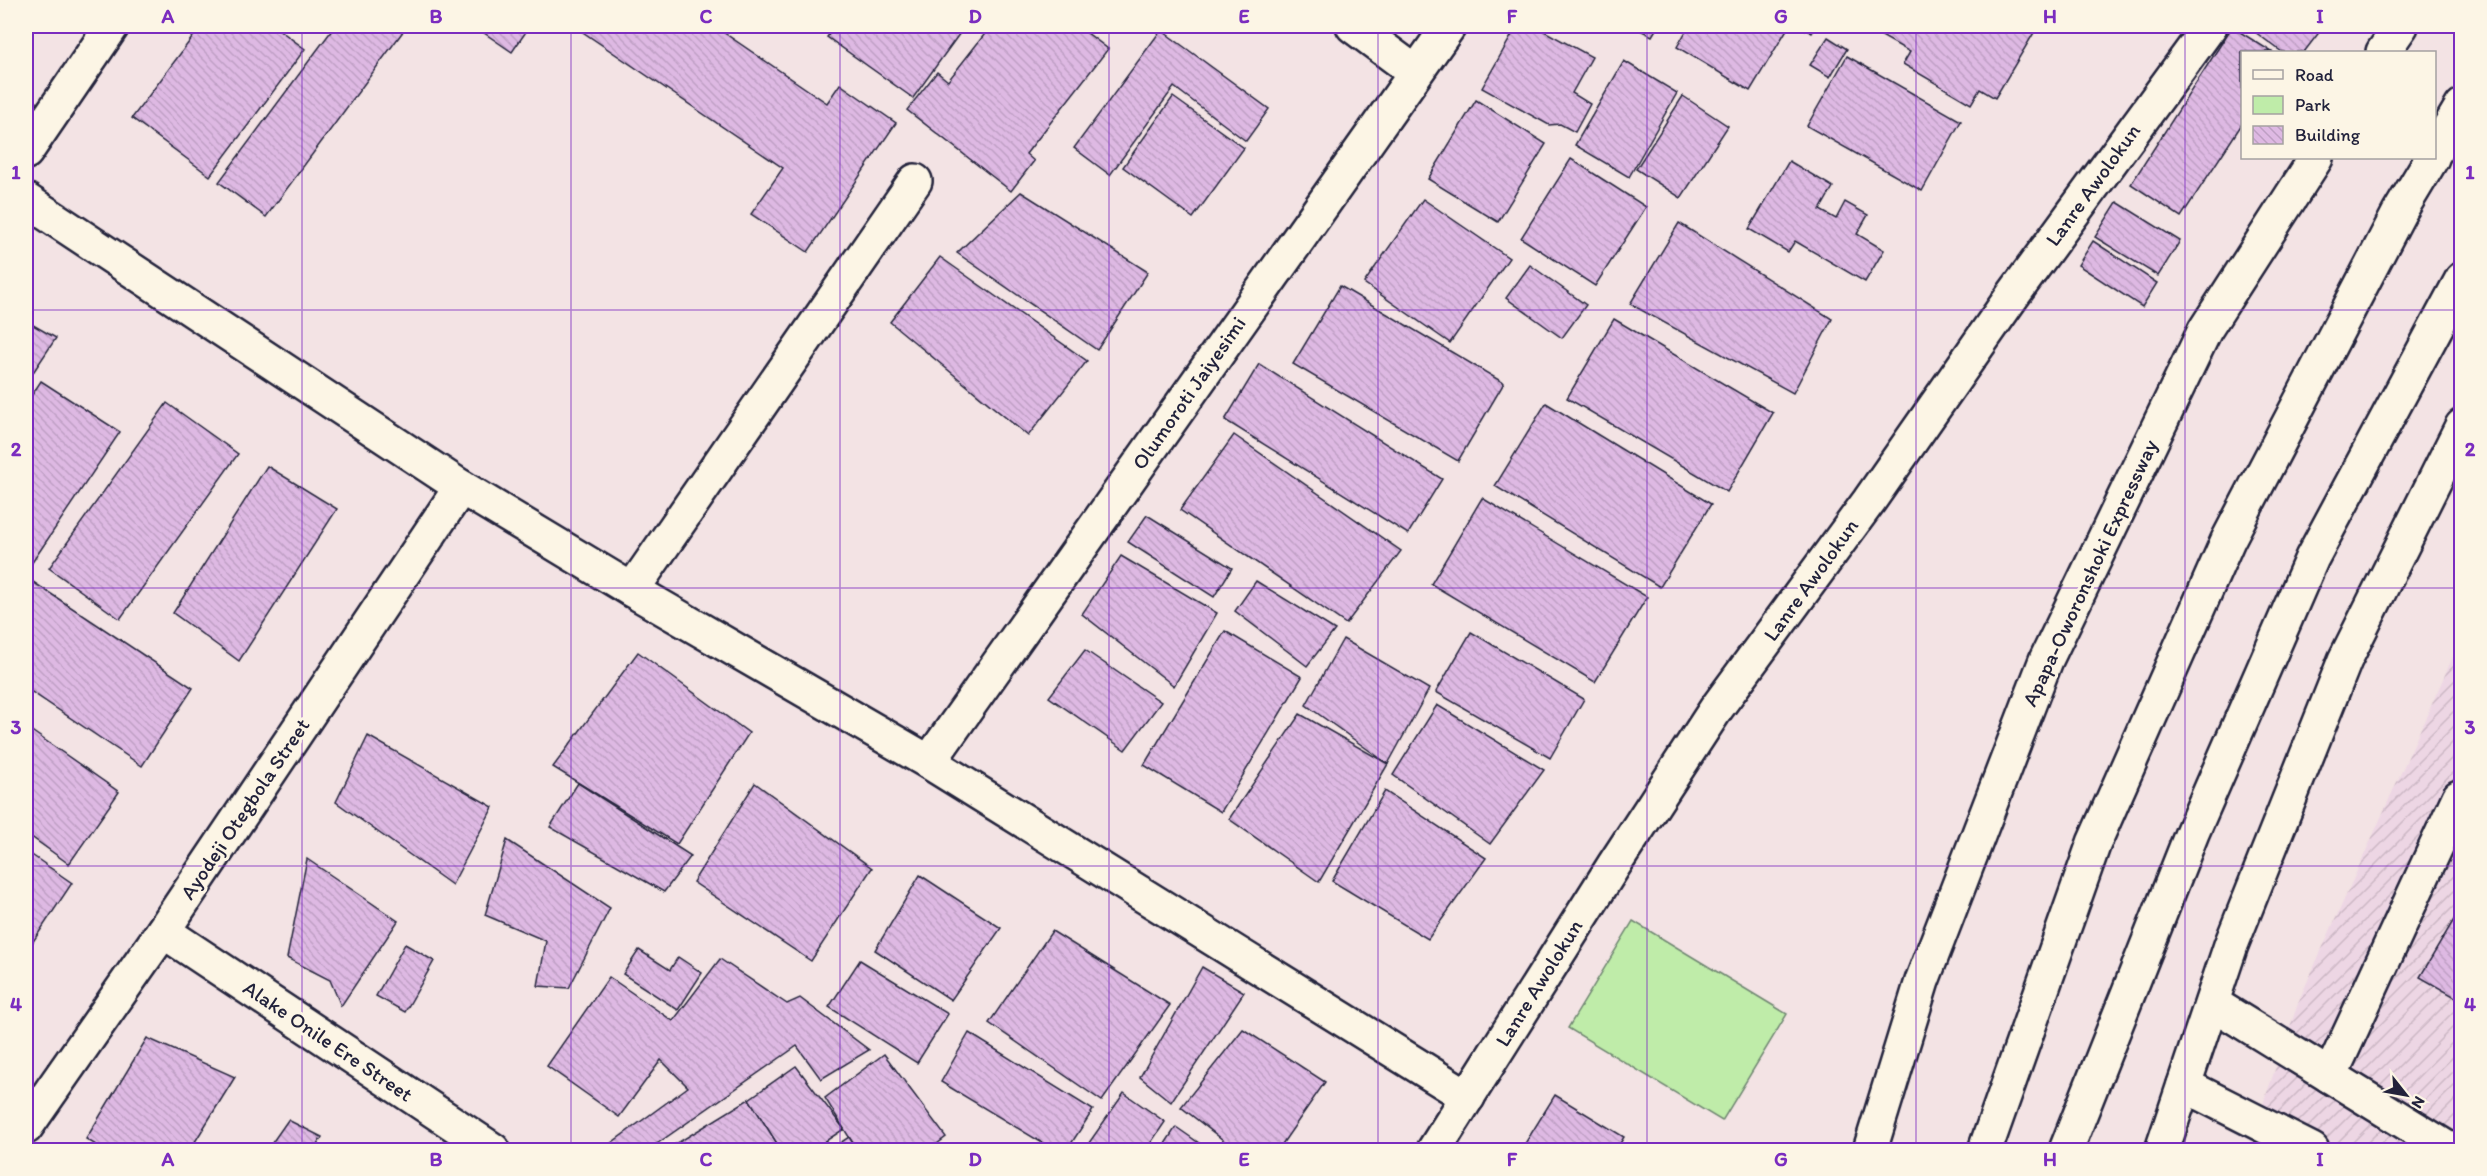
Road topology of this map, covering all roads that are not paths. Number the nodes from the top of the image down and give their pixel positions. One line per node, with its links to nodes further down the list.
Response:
1 (112, 26): 10 (main road)
2 (1353, 26): 7 (main road)
3 (1449, 26): 7 (main road, Olumoroti Jaiyesimi)
4 (2210, 26): 25 (main road, Lanre Awolokun)
5 (2401, 26): 6 (main road)
6 (2384, 51)
7 (1415, 72): 19 (main road, Olumoroti Jaiyesimi)
8 (2462, 106): 9 (main road)
9 (2436, 150)
10 (26, 152)
11 (2315, 159): 30 (main road, Apapa-Oworonshoki Expressway)
12 (2431, 159): 31 (main road)
13 (915, 181): 18 (main road)
14 (26, 200): 17 (main road)
15 (2462, 279): 32 (main road)
16 (2462, 426): 22 (main road)
17 (461, 487): 18 (main road); 21 (main road, Ayodeji Otegbola Street)
18 (632, 590): 19 (main road)
19 (929, 762): 25 (main road)
20 (2459, 797): 23 (main road)
21 (163, 931): 26 (main road, Ayodeji Otegbola Street); 28 (main road, Alake Onile Ere Street)
22 (2212, 1003): 23 (main road); 24 (main road)
23 (2330, 1076): 35 (main road)
24 (2184, 1084): 27 (main road); 33 (main road)
25 (1468, 1097): 29 (main road, Lanre Awolokun)
26 (26, 1127)
27 (2266, 1140): 34 (main road)
28 (493, 1150)
29 (1434, 1150)
30 (1870, 1150)
31 (1985, 1150)
32 (2066, 1150)
33 (2162, 1150)
34 (2312, 1150)
35 (2450, 1150)

